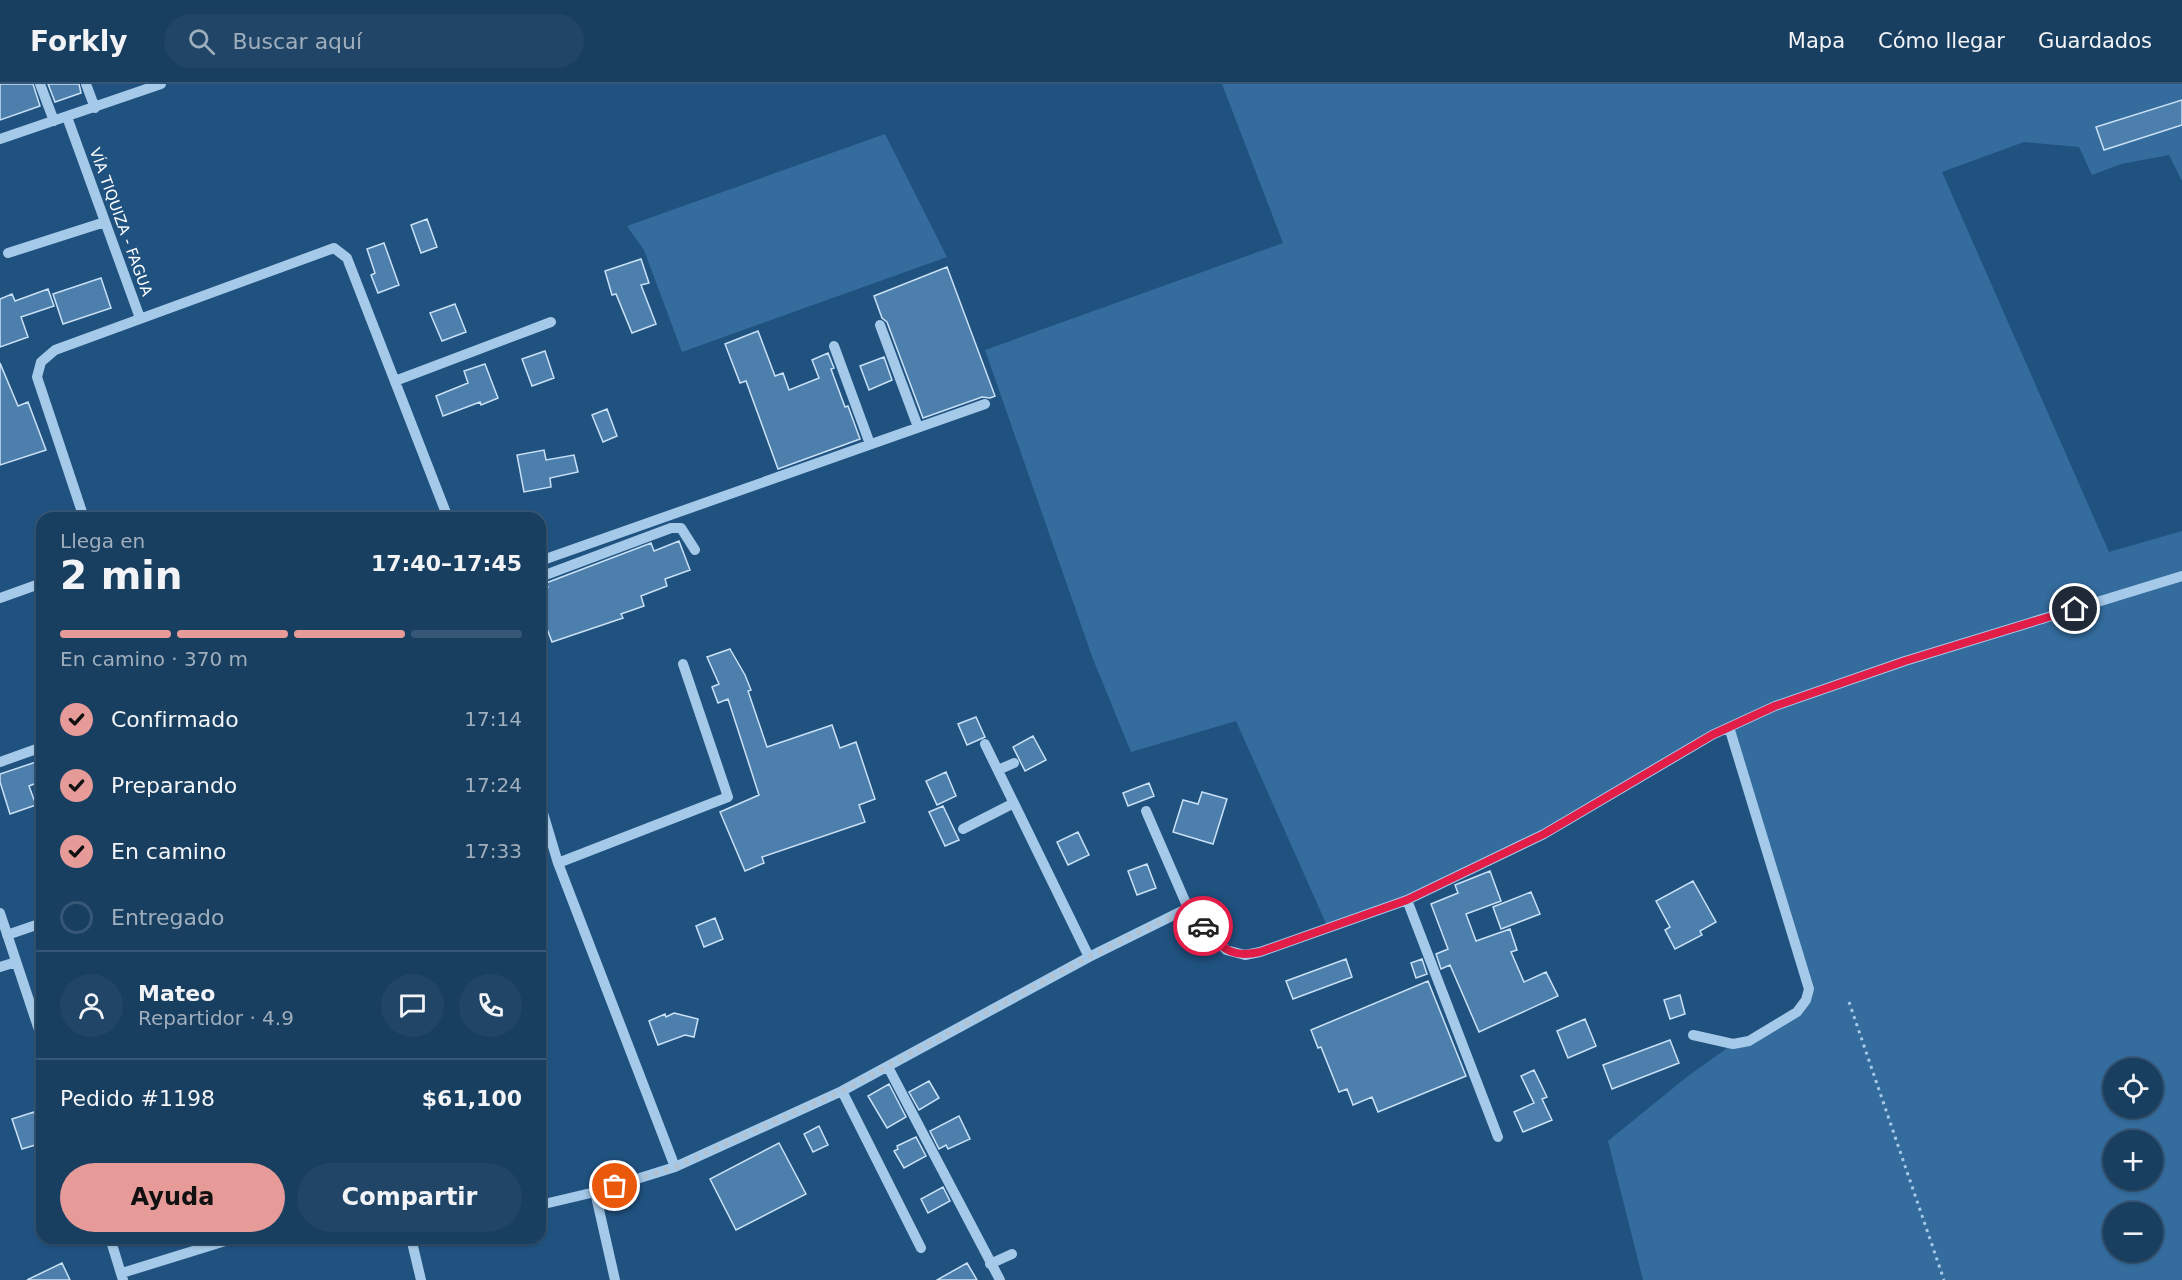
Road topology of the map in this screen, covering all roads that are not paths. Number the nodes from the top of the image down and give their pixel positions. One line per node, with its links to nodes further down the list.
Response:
1 (40, 84): 7 (street)
2 (86, 84): 5 (street)
3 (161, 84): 4 (street)
4 (145, 87): 5 (street)
5 (95, 108): 6 (street)
6 (68, 117): 7 (street); 9 (street, VÍA TIQUIZA - FAGUA)
7 (54, 121): 8 (street)
8 (0, 139)
9 (105, 222): 10 (street); 11 (street, VÍA TIQUIZA - FAGUA)
10 (8, 253)
11 (140, 318): 15 (street); 19 (street, VÍA TIQUIZA - FAGUA)
12 (551, 322): 15 (street)
13 (880, 325): 17 (street)
14 (834, 346): 18 (street)
15 (395, 381): 20 (street)
16 (985, 404): 17 (street)
17 (918, 427): 18 (street)
18 (870, 444): 22 (street)
19 (82, 512)
20 (446, 512)
21 (695, 550): 23 (street)
22 (546, 559)
23 (546, 575)
24 (2182, 576): 28 (street)
25 (36, 585): 26 (street)
26 (0, 598)
27 (683, 664): 38 (street)
28 (1729, 727): 39 (street); 48 (street)
29 (985, 744): 33 (street)
30 (36, 749): 31 (street)
31 (0, 762)
32 (1014, 762): 33 (street)
33 (998, 770): 34 (street)
34 (1014, 803): 37 (street); 44 (street)
35 (1146, 812): 40 (street)
36 (546, 823): 38 (street)
37 (963, 829)
38 (558, 863): 52 (street)
39 (1407, 900): 40 (street); 51 (street)
40 (1188, 908): 44 (street)
41 (0, 914): 43 (street)
42 (36, 925): 43 (street)
43 (7, 935): 45 (street)
44 (1089, 957): 49 (street)
45 (16, 962): 46 (street); 47 (street)
46 (0, 967)
47 (36, 1021)
48 (1693, 1035)
49 (888, 1067): 50 (street); 60 (street)
50 (842, 1091): 52 (street); 58 (street)
51 (1498, 1137)
52 (675, 1167): 53 (street)
53 (595, 1192): 54 (street); 63 (street)
54 (546, 1204)
55 (112, 1244): 61 (street)
56 (217, 1244): 61 (street)
57 (413, 1244): 62 (street)
58 (921, 1248)
59 (1012, 1254): 60 (street)
60 (990, 1264): 64 (street)
61 (123, 1277)
62 (422, 1280)
63 (615, 1280)
64 (1000, 1280)

